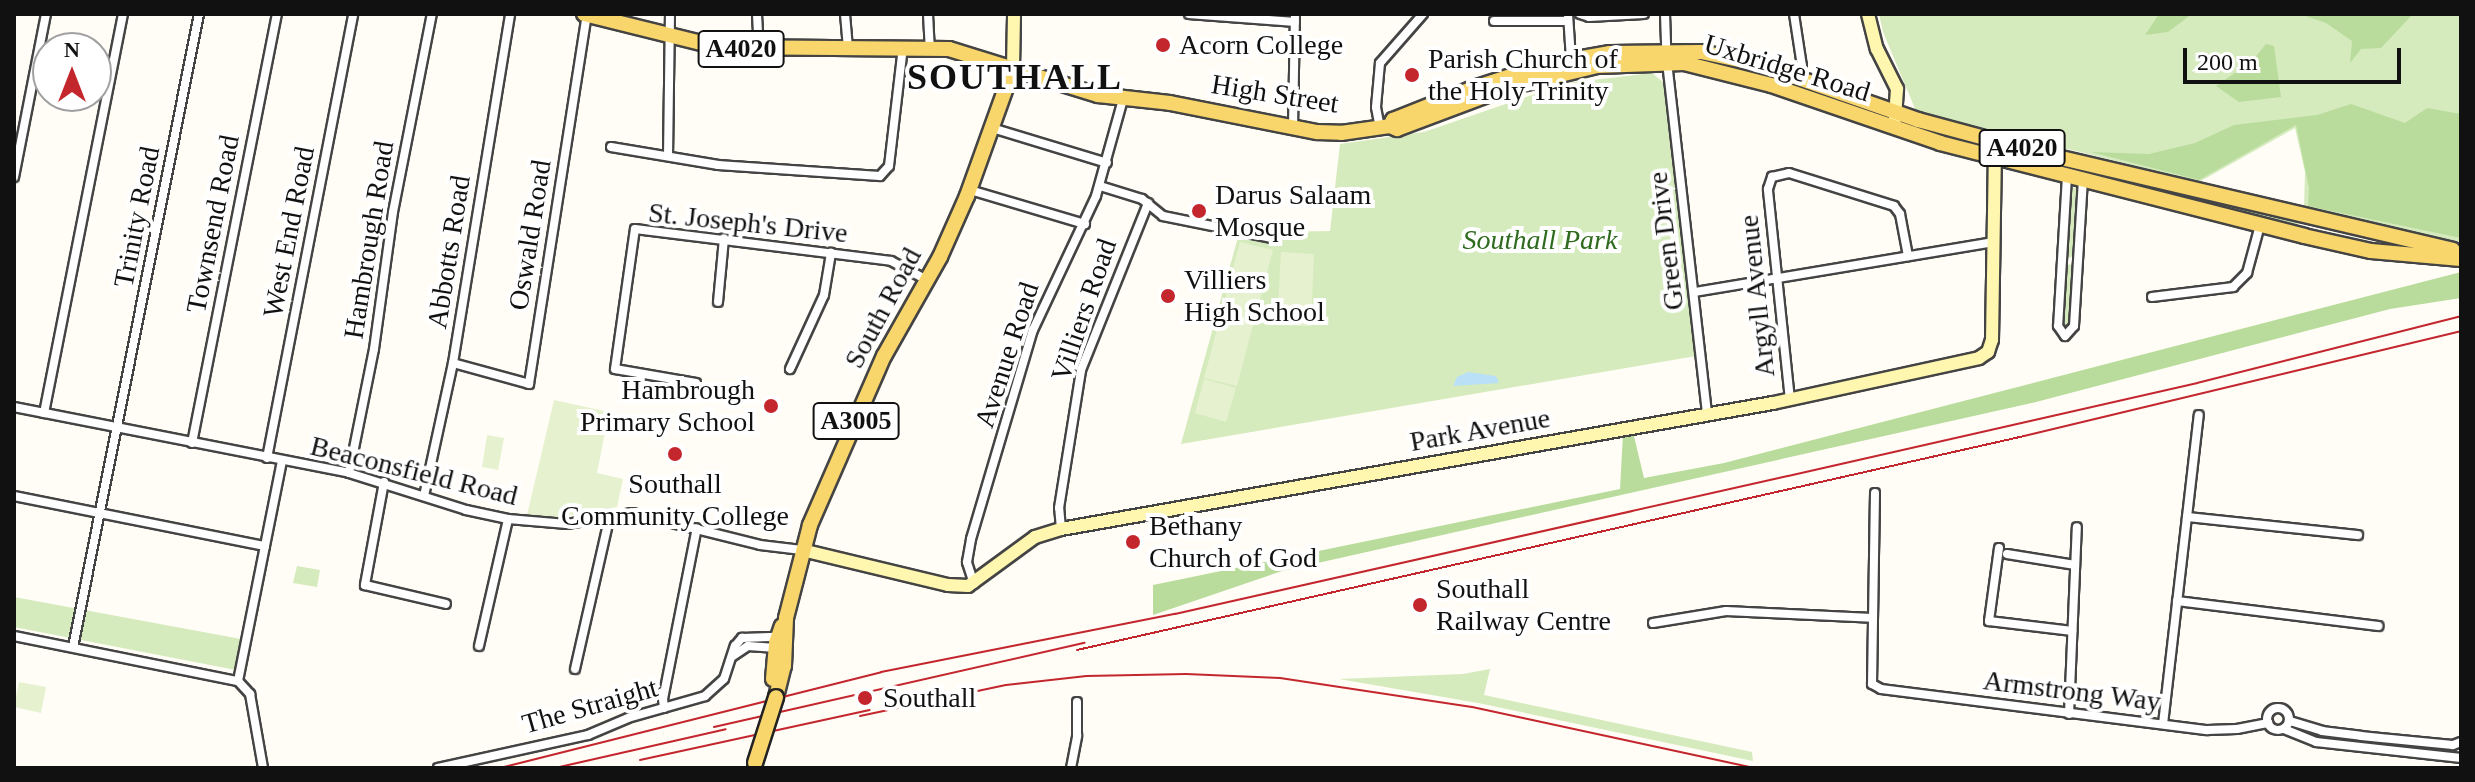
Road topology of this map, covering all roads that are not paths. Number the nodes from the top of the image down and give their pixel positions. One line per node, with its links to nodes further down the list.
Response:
1 (46, 14): 47 (street)
2 (123, 14): 74 (street)
3 (199, 14): 77 (street, Trinity Road)
4 (277, 14): 78 (street, Townsend Road)
5 (353, 14): 79 (street, West End Road)
6 (432, 14): 81 (street, Hambrough Road)
7 (510, 14): 69 (street, Abbotts Road)
8 (586, 14): 24 (main road, A4020); 69 (street, Oswald Road)
9 (670, 14): 24 (street)
10 (757, 14): 28 (street)
11 (845, 14): 27 (street)
12 (928, 14): 25 (street)
13 (1014, 14): 32 (street)
14 (1189, 14): 22 (street)
15 (1423, 14): 37 (street)
16 (1580, 14): 17 (street)
17 (1644, 14)
18 (1665, 14): 29 (street, Green Drive)
19 (1794, 14): 34 (street)
20 (1868, 14): 36 (street)
21 (1568, 17): 23 (street); 30 (street)
22 (1295, 18): 39 (street)
23 (1494, 21)
24 (670, 38): 28 (main road, A4020); 42 (street)
25 (930, 42): 26 (main road, A4020); 32 (main road, A4020)
26 (903, 46): 27 (main road, A4020); 42 (street)
27 (848, 47): 28 (main road, A4020)
28 (759, 49)
29 (1666, 56): 30 (main road, Uxbridge Road / A4020); 31 (main road, Uxbridge Road / A4020); 33 (main road, Uxbridge Road / A4020); 66 (street, Green Drive)
30 (1571, 59): 33 (main road, Uxbridge Road / A4020)
31 (1725, 64): 34 (main road, Uxbridge Road / A4020); 40 (main road, Uxbridge Road / A4020)
32 (1013, 68): 35 (main road, High Street / A4020); 38 (main road, South Road / A3005)
33 (1524, 77): 37 (main road, Uxbridge Road / A4020)
34 (1800, 79): 36 (main road, Uxbridge Road / A4020)
35 (1123, 99): 39 (main road, High Street / A4020); 45 (street, Avenue Road)
36 (1897, 113): 40 (street); 44 (main road, Uxbridge Road / A4020)
37 (1385, 127): 39 (main road, High Street / A4020)
38 (992, 128): 45 (street); 51 (main road, South Road / A3005)
39 (1293, 128)
40 (1893, 129): 43 (main road, Uxbridge Road / A4020)
41 (611, 147): 42 (street)
42 (668, 156)
43 (1995, 156): 44 (main road, Uxbridge Road / A4020); 60 (street, Park Avenue)
44 (2039, 161): 46 (main road, Uxbridge Road / A4020); 48 (main road, Uxbridge Road / A4020)
45 (1107, 163): 50 (street, Avenue Road)
46 (2067, 176): 49 (main road, Uxbridge Road / A4020); 49 (street)
47 (14, 177)
48 (2145, 179): 52 (main road); 54 (main road, Uxbridge Road / A4020)
49 (2083, 180): 52 (main road, Uxbridge Road / A4020)
50 (1100, 186): 53 (street); 55 (street, Avenue Road)
51 (970, 190): 55 (street); 65 (main road, South Road / A3005)
52 (2140, 195): 56 (main road, Uxbridge Road / A4020)
53 (1148, 203): 59 (street); 92 (street, Villiers Road)
54 (2302, 217): 57 (main road); 62 (main road, Uxbridge Road / A4020)
55 (1085, 224): 97 (street, Avenue Road)
56 (2260, 225): 57 (main road, Uxbridge Road / A4020); 67 (street)
57 (2297, 234): 62 (main road, Uxbridge Road / A4020)
58 (724, 238): 61 (street, St. Joseph's Drive); 68 (street); 71 (street, St. Joseph's Drive)
59 (1271, 238)
60 (1993, 242): 63 (street); 72 (street, Park Avenue)
61 (831, 253): 65 (street, St. Joseph's Drive); 70 (street)
62 (2459, 253)
63 (1908, 256): 64 (street); 64 (street, Argyll Avenue)
64 (1777, 278): 66 (street); 72 (street, Argyll Avenue)
65 (927, 280): 95 (main road, South Road / A3005)
66 (1695, 292): 75 (street, Green Drive)
67 (2152, 297)
68 (718, 302)
69 (453, 363): 85 (street, Abbotts Road)
70 (790, 369)
71 (696, 383)
72 (1790, 400): 75 (street, Park Avenue)
73 (14, 407): 74 (street, Beaconsfield Road)
74 (44, 413): 77 (street, Beaconsfield Road)
75 (1707, 414): 92 (street, Park Avenue)
76 (2199, 415): 88 (street)
77 (118, 428): 78 (street, Beaconsfield Road); 86 (street, Trinity Road)
78 (192, 443): 79 (street, Beaconsfield Road)
79 (267, 458): 80 (street, Beaconsfield Road)
80 (282, 461): 81 (street, Beaconsfield Road); 94 (street)
81 (349, 473): 82 (street, Beaconsfield Road)
82 (384, 482): 85 (street, Beaconsfield Road); 99 (street)
83 (1875, 493): 100 (street)
84 (14, 496): 86 (street)
85 (424, 496): 89 (street, Beaconsfield Road)
86 (101, 512): 94 (street); 107 (street, Trinity Road)
87 (610, 515): 89 (street, Beaconsfield Road); 91 (street, Beaconsfield Road); 108 (street)
88 (2187, 517): 93 (street); 98 (street)
89 (508, 519): 106 (street)
90 (2077, 527): 96 (street)
91 (697, 528): 95 (street, Beaconsfield Road); 111 (street)
92 (1061, 529): 97 (street, Park Avenue)
93 (2358, 535)
94 (265, 546): 109 (street)
95 (802, 550): 97 (street); 104 (main road, South Road / A3005)
96 (2075, 565): 103 (street); 103 (street)
97 (974, 584)
98 (2177, 601): 102 (street); 115 (street)
99 (446, 604)
100 (1872, 618): 101 (street); 112 (street, Armstrong Way)
101 (1653, 623)
102 (2378, 626)
103 (2072, 631): 112 (street)
104 (781, 634): 111 (street, The Straight); 120 (main road, South Road / A3005, bridge)
105 (14, 636): 107 (street)
106 (479, 646)
107 (73, 647): 109 (street)
108 (575, 669)
109 (238, 681): 118 (street)
110 (1077, 702): 124 (street)
111 (664, 708): 123 (street, The Straight)
112 (2069, 714): 115 (street, Armstrong Way)
113 (2290, 721): 114 (street, Armstrong Way); 116 (street); 117 (street, Armstrong Way)
114 (2268, 723): 115 (street, Armstrong Way); 116 (street, Armstrong Way)
115 (2163, 724)
116 (2284, 729): 119 (street, Armstrong Way)
117 (2461, 742)
118 (263, 756): 121 (street); 122 (street)
119 (2461, 758)
120 (754, 766)
121 (263, 768)
122 (269, 768)
123 (438, 768)
124 (1071, 768)

